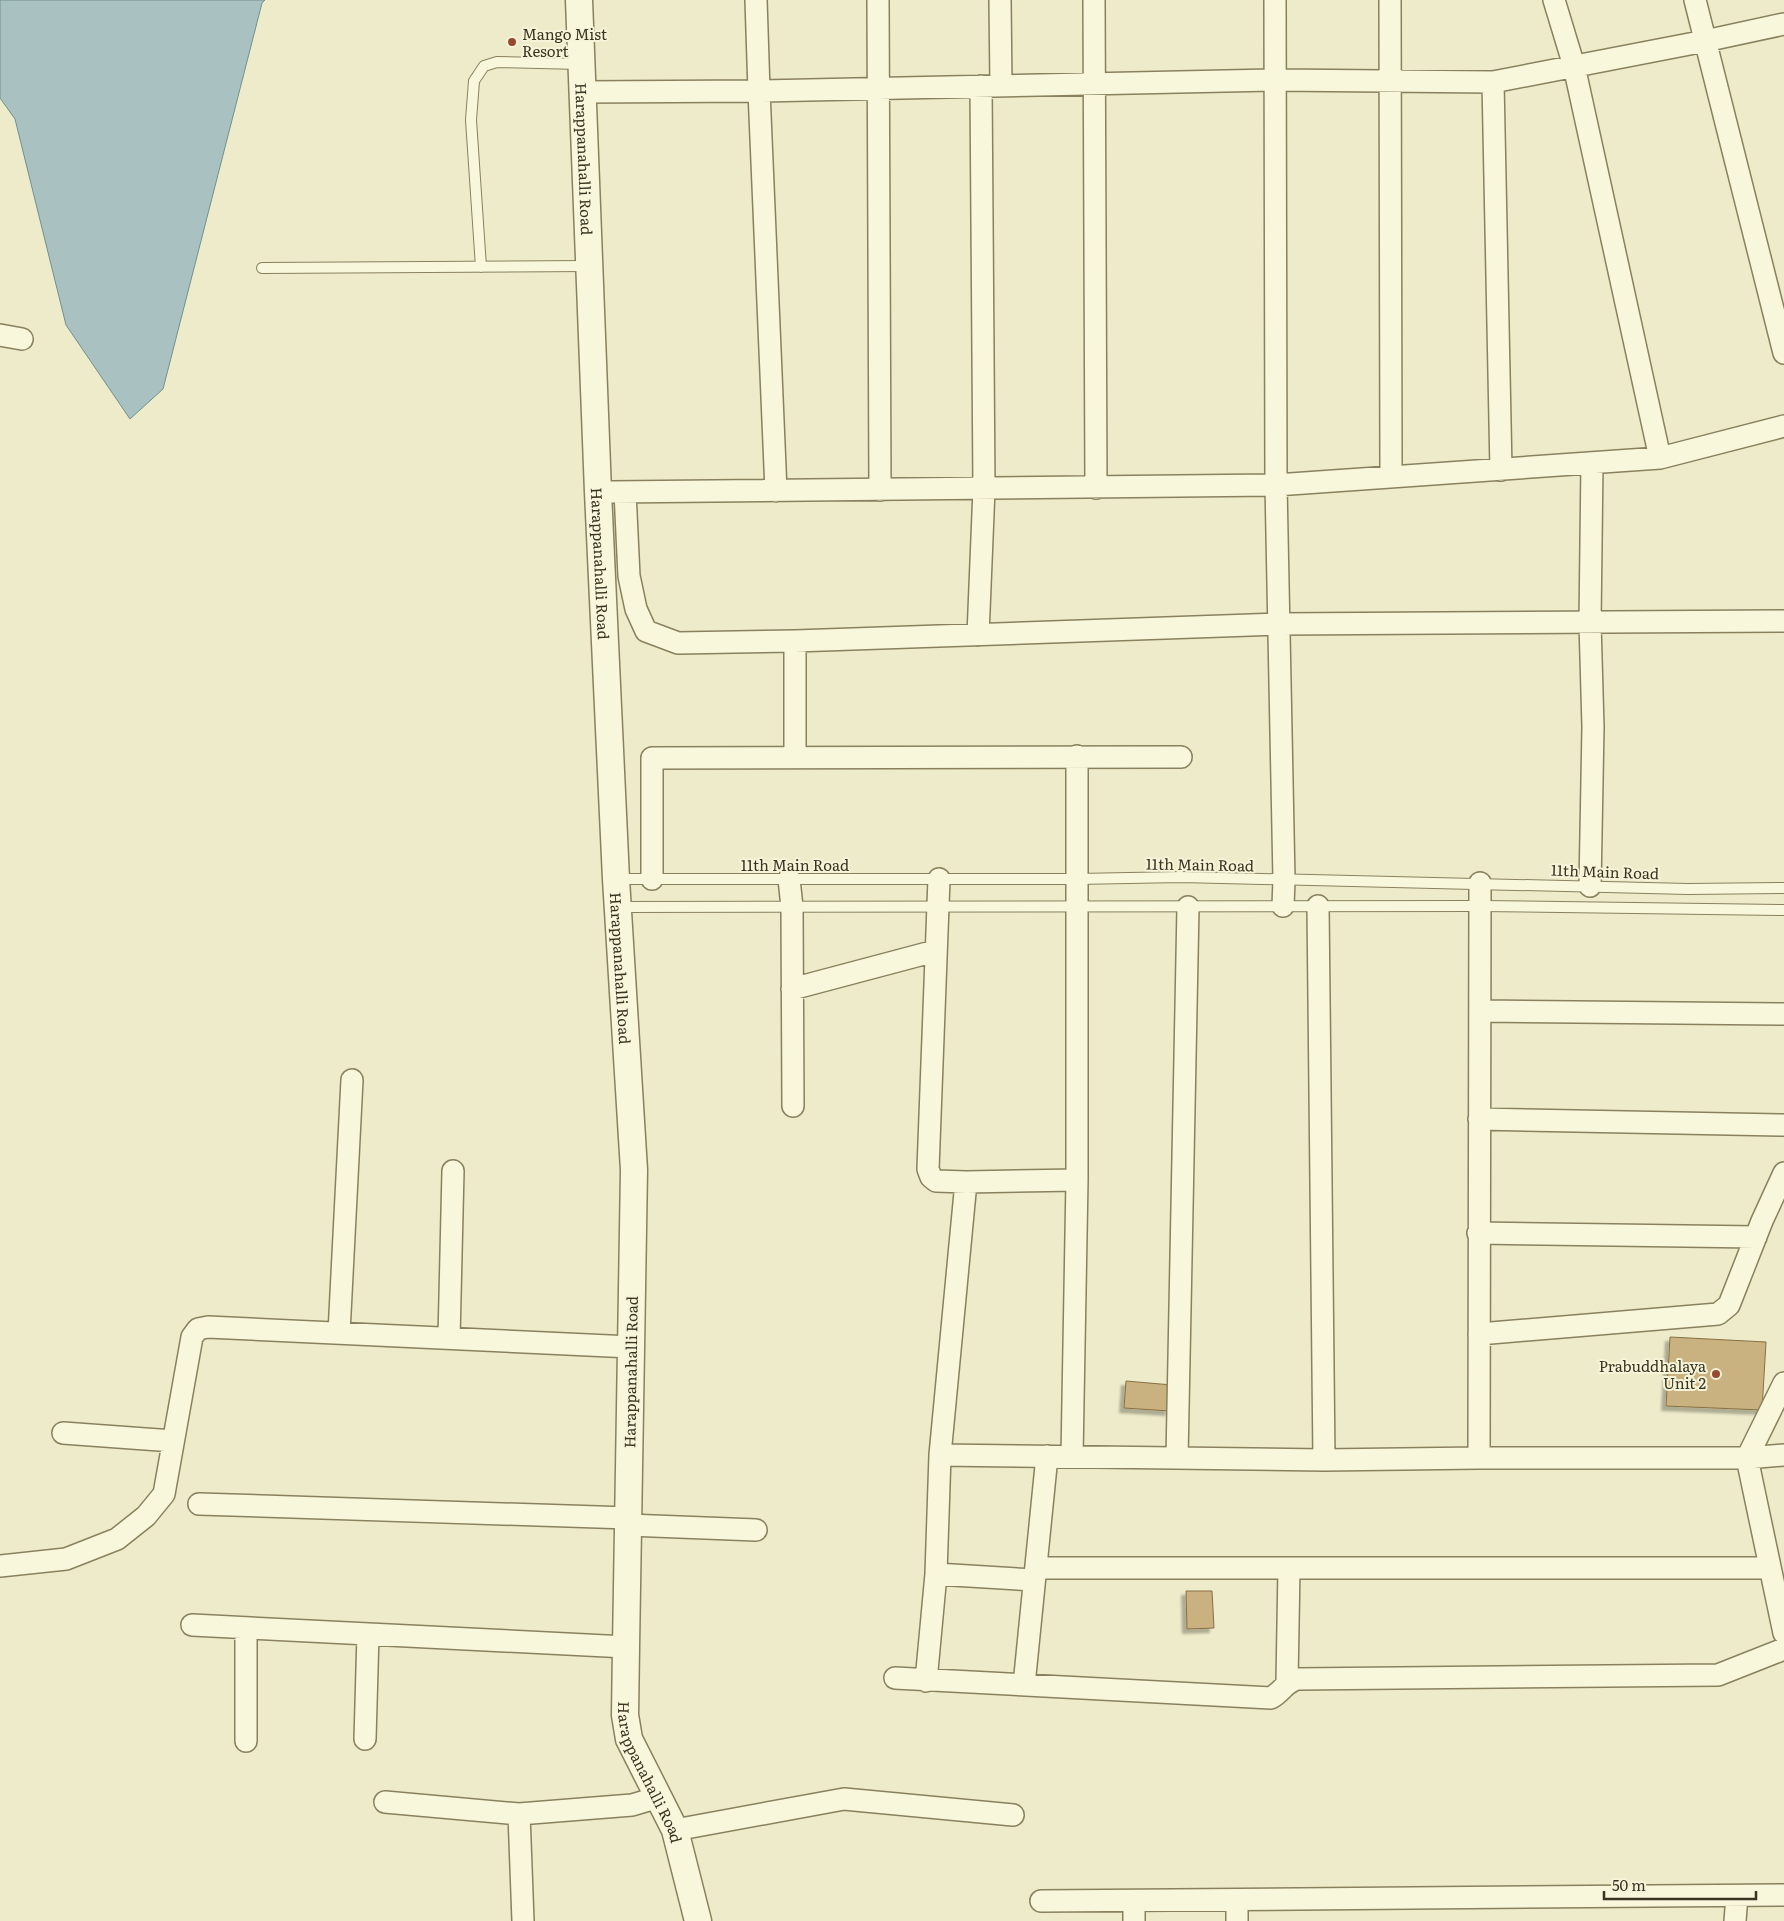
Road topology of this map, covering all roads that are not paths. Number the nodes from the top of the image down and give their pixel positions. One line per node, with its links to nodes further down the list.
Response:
1 (579, 0): 12 (street, Harappanahalli Road)
2 (756, 0): 20 (street)
3 (878, 0): 19 (street)
4 (1000, 0): 18 (street)
5 (1094, 0): 17 (street)
6 (1275, 0): 14 (street)
7 (1390, 0): 15 (street)
8 (1554, 0): 13 (street)
9 (1695, 0): 11 (street)
10 (1784, 24): 11 (street)
11 (1705, 41): 13 (street); 27 (street)
12 (581, 64): 21 (street, Harappanahalli Road); 23 (lane)
13 (1574, 66): 16 (street); 29 (street)
14 (1276, 80): 15 (street); 17 (street); 33 (street)
15 (1390, 82): 16 (street); 32 (street)
16 (1493, 82): 31 (street)
17 (1094, 84): 18 (street); 34 (street)
18 (991, 86): 19 (street); 36 (street)
19 (880, 89): 20 (street); 35 (street)
20 (759, 91): 21 (street); 37 (street)
21 (583, 92): 22 (street, Harappanahalli Road)
22 (589, 266): 23 (lane); 38 (street, Harappanahalli Road)
23 (481, 267): 24 (lane)
24 (262, 268)
25 (0, 335): 26 (street)
26 (22, 339)
27 (1784, 353)
28 (1784, 426): 29 (street)
29 (1660, 458): 30 (street)
30 (1592, 463): 31 (street); 41 (street)
31 (1501, 470): 32 (street)
32 (1391, 477): 33 (street)
33 (1276, 485): 34 (street); 42 (street)
34 (1096, 488): 36 (street)
35 (880, 490): 36 (street); 37 (street)
36 (984, 490): 43 (street)
37 (776, 491): 39 (street)
38 (598, 492): 39 (street); 48 (street, Harappanahalli Road)
39 (625, 492): 44 (street)
40 (1784, 621): 41 (street)
41 (1590, 622): 42 (street); 55 (street)
42 (1279, 624): 43 (street); 53 (street)
43 (978, 635): 44 (street)
44 (795, 641): 45 (street)
45 (795, 756): 46 (street); 49 (street)
46 (1077, 756): 47 (street); 52 (street)
47 (1181, 757)
48 (616, 879): 49 (lane, 11th Main Road); 60 (street, Harappanahalli Road)
49 (652, 879): 50 (lane, 11th Main Road)
50 (789, 879): 51 (lane, 11th Main Road); 61 (street)
51 (939, 879): 52 (lane, 11th Main Road); 63 (street)
52 (1077, 879): 53 (lane, 11th Main Road); 64 (street)
53 (1284, 880): 54 (lane, 11th Main Road); 57 (street)
54 (1480, 883): 55 (lane, 11th Main Road); 59 (street)
55 (1590, 886): 56 (lane, 11th Main Road)
56 (1784, 888)
57 (1283, 906): 58 (lane); 62 (lane)
58 (1318, 906): 59 (lane); 94 (street)
59 (1480, 906): 65 (lane); 68 (street)
60 (618, 907): 61 (lane); 83 (street, Harappanahalli Road)
61 (792, 907): 63 (lane); 67 (street)
62 (1188, 907): 64 (lane); 91 (street)
63 (937, 908): 64 (lane); 66 (street)
64 (1078, 908): 76 (street)
65 (1784, 910)
66 (935, 951): 67 (street); 77 (street)
67 (792, 989): 71 (street)
68 (1480, 1011): 69 (street); 72 (street)
69 (1784, 1014)
70 (352, 1080): 80 (street)
71 (792, 1106)
72 (1479, 1119): 73 (street); 78 (street)
73 (1784, 1125)
74 (452, 1171): 82 (street)
75 (1784, 1173): 79 (street)
76 (1077, 1180): 77 (street); 90 (street)
77 (966, 1182): 87 (street)
78 (1478, 1233): 79 (street); 81 (street)
79 (1756, 1237): 81 (street)
80 (339, 1333): 82 (street); 86 (street)
81 (1479, 1334): 92 (street)
82 (449, 1338): 83 (street)
83 (631, 1348): 96 (street, Harappanahalli Road)
84 (1784, 1383): 93 (street)
85 (63, 1433): 86 (street)
86 (174, 1441): 98 (street)
87 (940, 1455): 89 (street); 101 (street)
88 (1784, 1455): 93 (street)
89 (1048, 1456): 90 (street); 102 (street)
90 (1072, 1456): 91 (street)
91 (1177, 1458): 94 (street)
92 (1479, 1458): 93 (street); 94 (street)
93 (1747, 1458): 100 (street)
94 (1324, 1460)
95 (199, 1504): 96 (street)
96 (628, 1522): 97 (street); 107 (street, Harappanahalli Road)
97 (756, 1530)
98 (0, 1566)
99 (1289, 1568): 100 (street); 102 (street); 111 (street)
100 (1770, 1568): 105 (street)
101 (936, 1574): 102 (street); 110 (street)
102 (1035, 1574): 112 (street)
103 (192, 1625): 104 (street)
104 (246, 1628): 106 (street); 114 (street)
105 (1784, 1633)
106 (368, 1634): 107 (street); 113 (street)
107 (626, 1647): 115 (street, Harappanahalli Road)
108 (1784, 1649): 111 (street)
109 (895, 1678): 110 (street)
110 (926, 1681): 112 (street)
111 (1287, 1682): 112 (street)
112 (1024, 1685)
113 (364, 1739)
114 (246, 1741)
115 (659, 1797): 117 (street); 119 (street, Harappanahalli Road)
116 (385, 1802): 117 (street)
117 (519, 1814): 125 (street)
118 (1013, 1815): 119 (street)
119 (676, 1830): 126 (street, Harappanahalli Road)
120 (1784, 1895): 121 (street)
121 (1738, 1896): 122 (street); 128 (street)
122 (1237, 1900): 124 (street); 127 (street)
123 (1040, 1902): 124 (street)
124 (1134, 1911)
125 (522, 1921)
126 (698, 1921)
127 (1237, 1921)
128 (1735, 1921)

